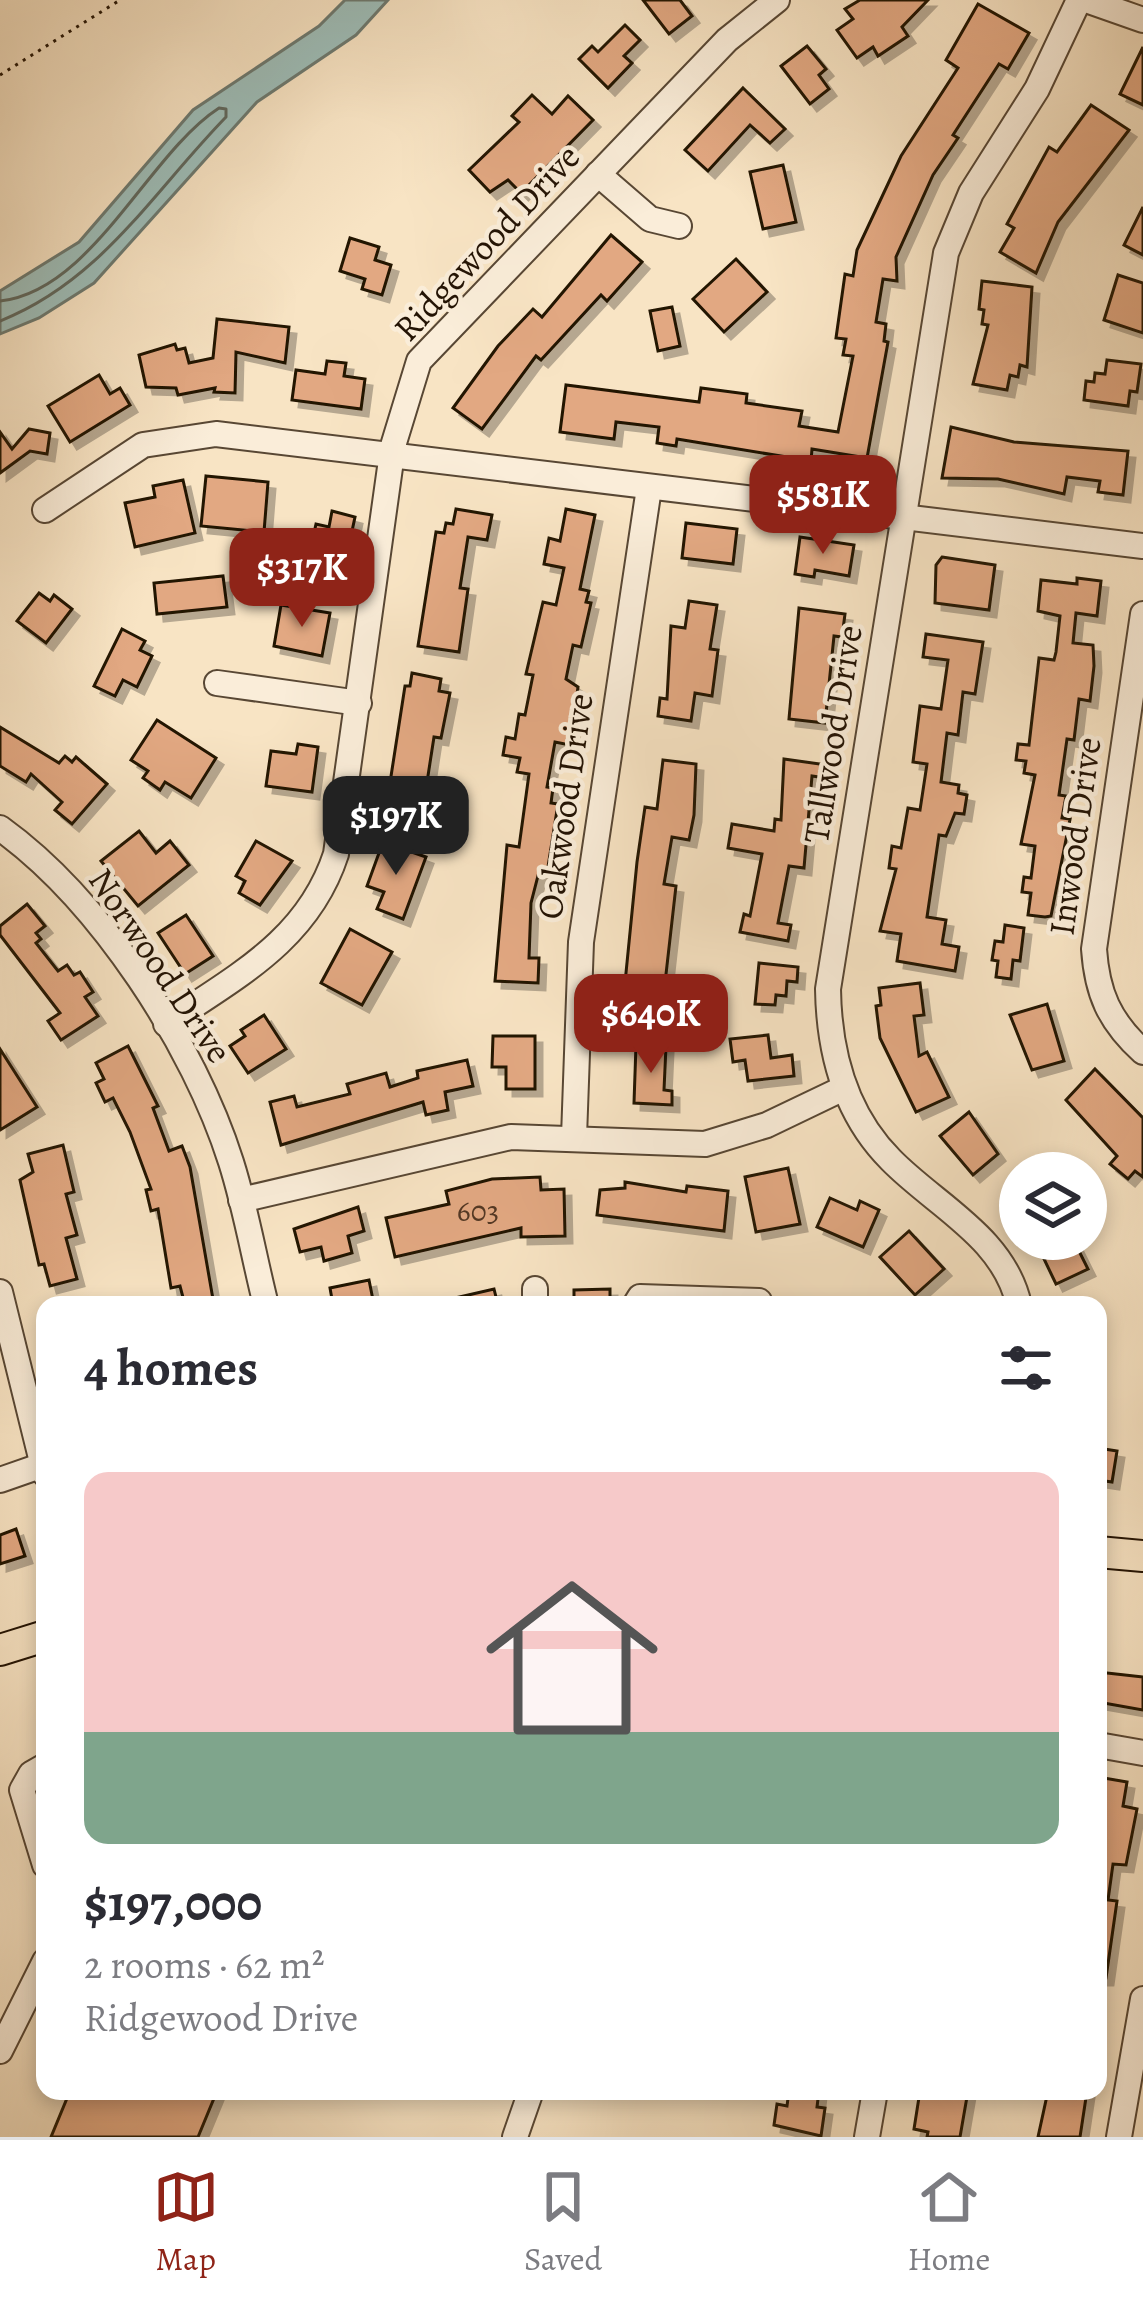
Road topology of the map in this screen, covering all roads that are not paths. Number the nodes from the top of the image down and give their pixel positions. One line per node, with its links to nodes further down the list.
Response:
1 (777, 0): 4 (street, Ridgewood Drive)
2 (1082, 0): 3 (street); 9 (street, Tallwood Drive)
3 (1143, 20)
4 (598, 174): 5 (street); 6 (street, Ridgewood Drive)
5 (679, 226)
6 (392, 455): 7 (street); 8 (street); 13 (street, Ridgewood Drive)
7 (649, 488): 9 (street); 18 (street, Oakwood Drive)
8 (45, 510)
9 (905, 518): 10 (street); 17 (street, Tallwood Drive)
10 (1143, 546)
11 (1143, 614): 16 (street, Inwood Drive)
12 (217, 683): 13 (street)
13 (359, 703): 15 (street, Ridgewood Drive)
14 (0, 828): 15 (street, Norwood Drive)
15 (166, 1024): 19 (street, Norwood Drive)
16 (1143, 1052)
17 (844, 1088): 18 (street); 22 (street, Tallwood Drive)
18 (574, 1137): 19 (street)
19 (241, 1200): 21 (street, Norwood Drive)
20 (0, 1292): 23 (street)
21 (264, 1296)
22 (1014, 1296)
23 (36, 1437)
24 (36, 1471): 25 (street)
25 (0, 1480)
26 (1107, 1553): 27 (main road)
27 (1143, 1556)
28 (36, 1639): 29 (main road)
29 (0, 1650)
30 (1107, 1747): 31 (street)
31 (1143, 1753)
32 (36, 1771): 33 (street)
33 (36, 1836)
34 (36, 1979): 36 (street)
35 (1143, 1999): 41 (street)
36 (0, 2051)
37 (528, 2100): 39 (street)
38 (873, 2100): 40 (street)
39 (515, 2137)
40 (867, 2137)
41 (1119, 2137)

